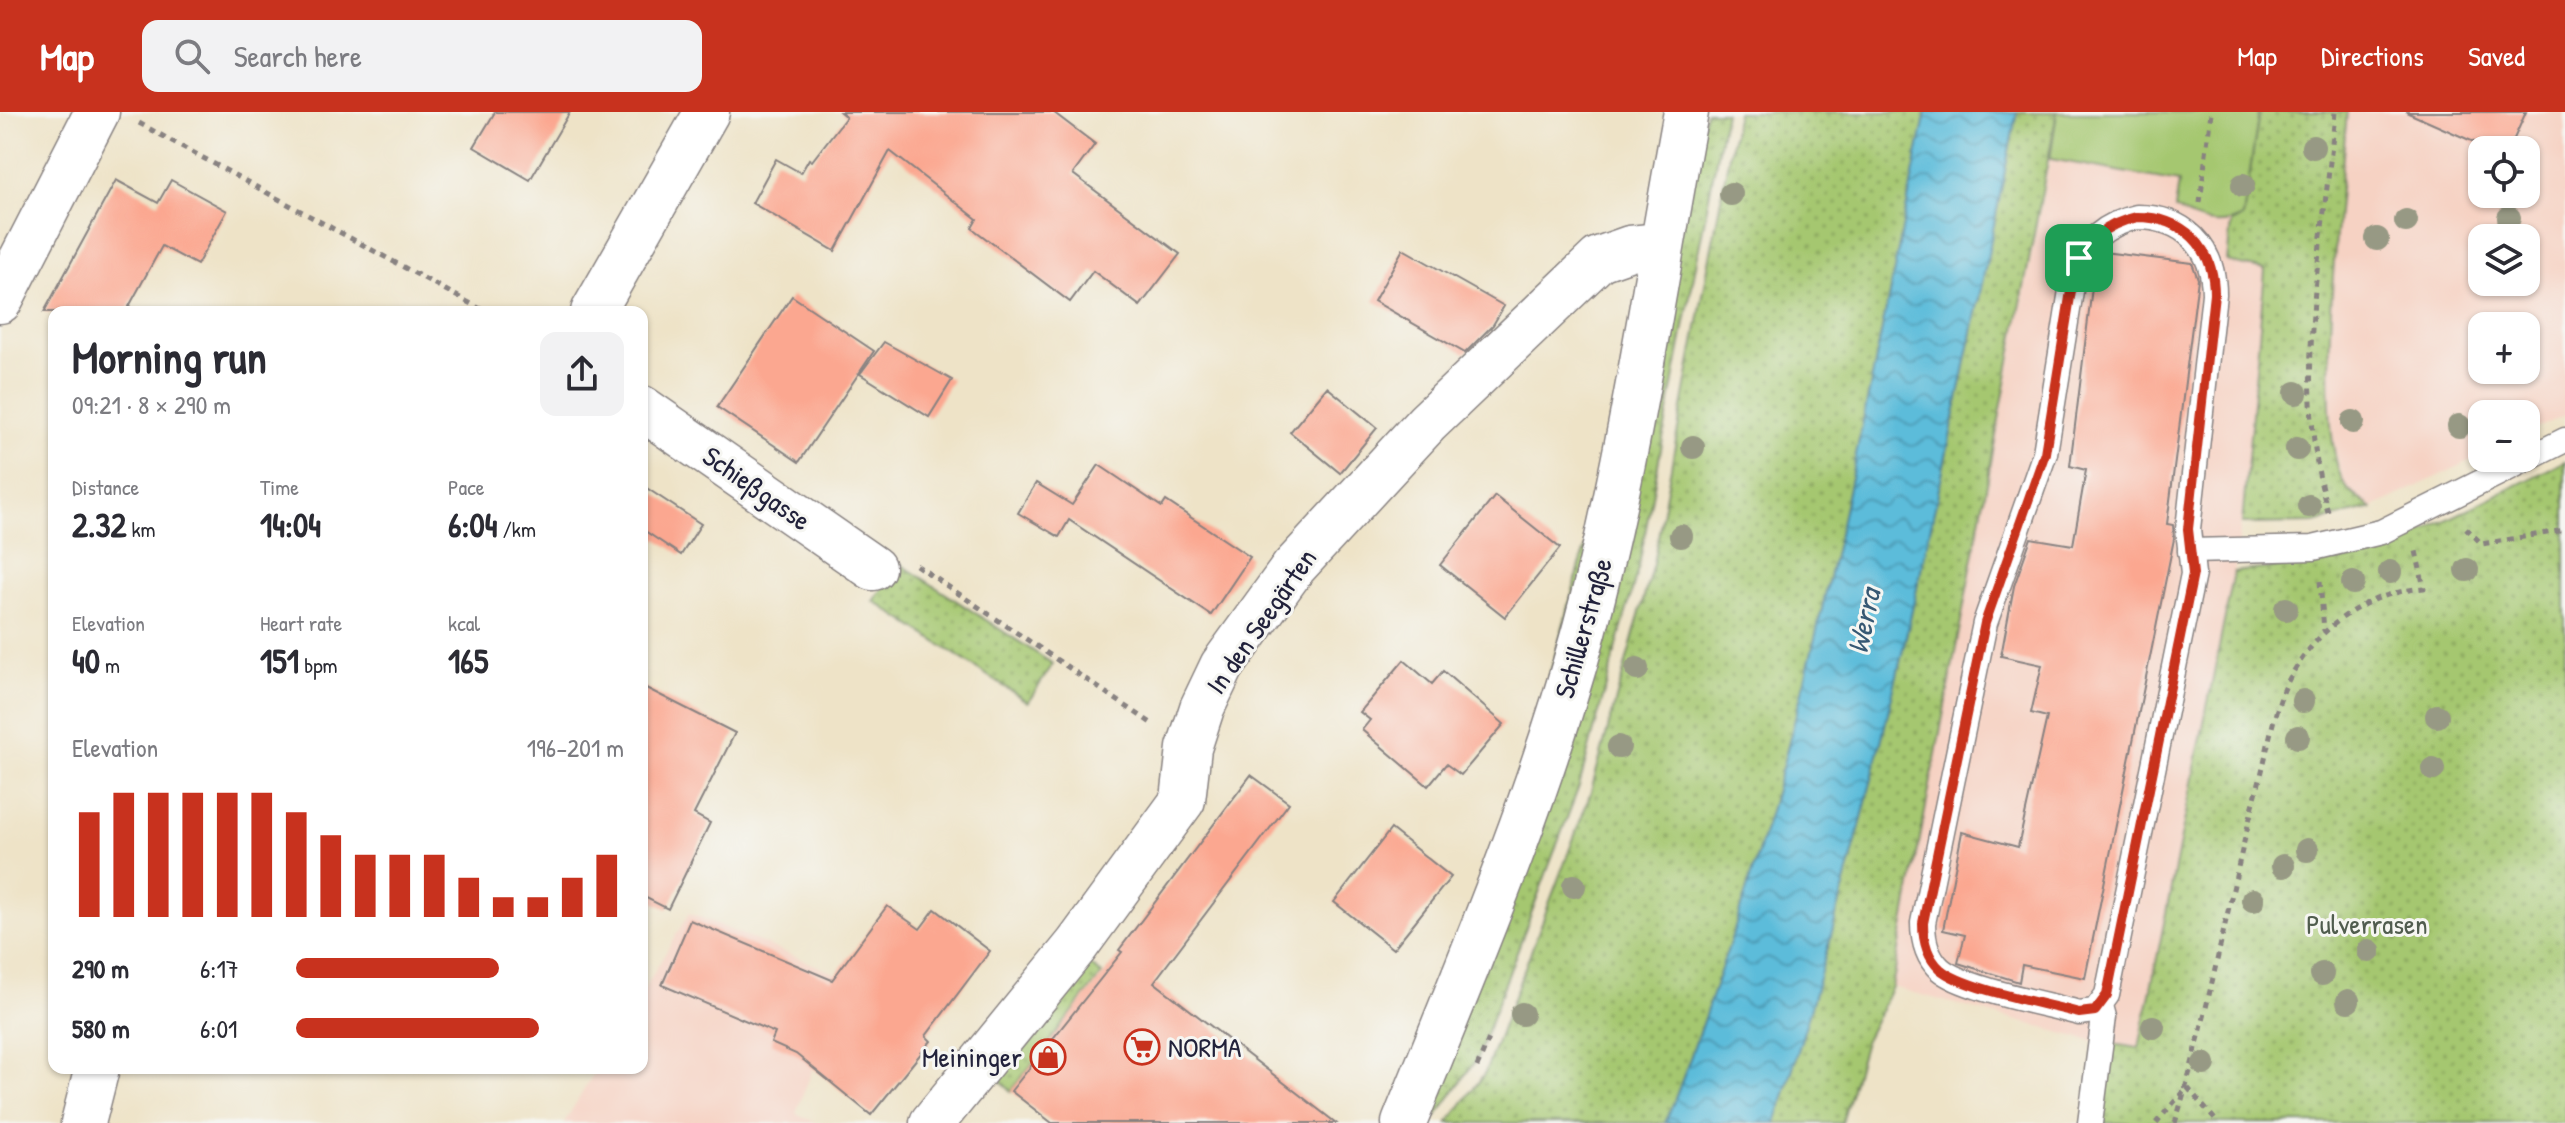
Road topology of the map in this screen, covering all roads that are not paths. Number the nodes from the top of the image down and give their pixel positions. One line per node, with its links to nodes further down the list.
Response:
1 (707, 112): 6 (street)
2 (1686, 112): 4 (street, Schillerstraße)
3 (115, 116): 5 (street)
4 (1661, 245): 14 (street, In den Seegärten); 15 (street, Schillerstraße)
5 (0, 301)
6 (596, 306)
7 (648, 412): 10 (street, Schießgasse)
8 (2565, 440): 9 (lane)
9 (2190, 551): 11 (lane); 11 (lane)
10 (873, 568)
11 (2101, 1006): 16 (lane)
12 (95, 1074): 13 (street)
13 (83, 1123)
14 (932, 1123)
15 (1404, 1123)
16 (2090, 1123)

